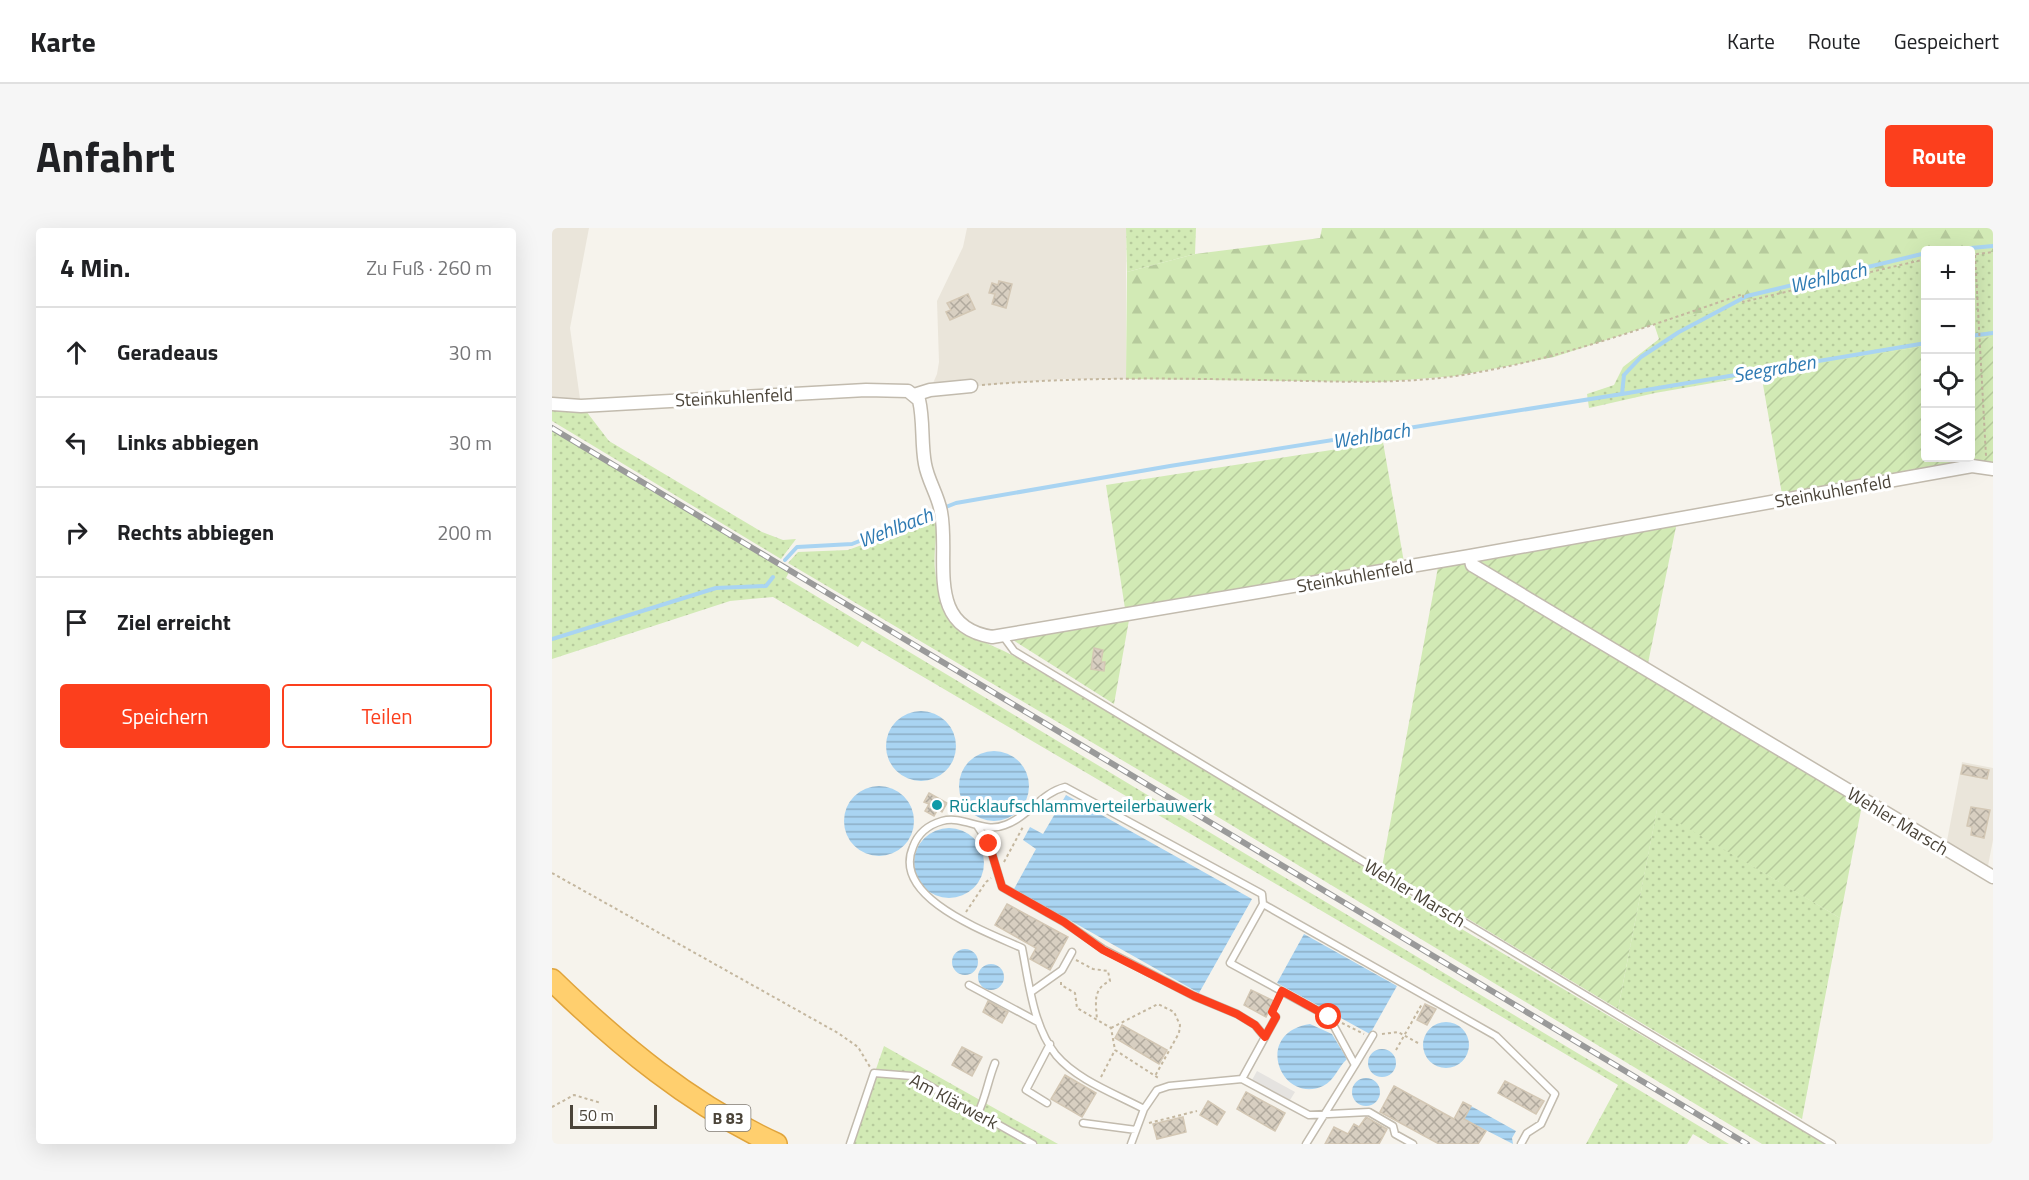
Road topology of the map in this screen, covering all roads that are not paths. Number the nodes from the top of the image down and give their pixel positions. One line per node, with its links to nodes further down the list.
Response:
1 (971, 386): 2 (street, Steinkuhlenfeld)
2 (914, 395): 3 (street, Steinkuhlenfeld); 6 (street, Steinkuhlenfeld)
3 (552, 404)
4 (1990, 468): 5 (street, Steinkuhlenfeld)
5 (1470, 556): 6 (street, Steinkuhlenfeld); 8 (street, Wehler Marsch)
6 (1004, 636): 35 (lane, Wehler Marsch)
7 (978, 827): 9 (lane); 13 (lane); 16 (lane)
8 (1993, 878)
9 (1263, 904): 20 (lane); 34 (lane)
10 (1071, 954): 13 (lane)
11 (552, 980): 28 (highway, B 83)
12 (969, 985): 15 (lane)
13 (1031, 992): 15 (lane)
14 (1276, 1017): 16 (lane)
15 (1038, 1022): 18 (lane)
16 (1265, 1037): 21 (lane)
17 (1372, 1037): 20 (lane)
18 (1050, 1044): 22 (lane); 23 (lane)
19 (995, 1063): 24 (lane)
20 (1355, 1065): 25 (lane)
21 (1242, 1079): 23 (lane); 25 (lane)
22 (1047, 1103)
23 (1144, 1109): 27 (lane)
24 (978, 1113): 29 (lane, Am Klärwerk); 30 (lane, Am Klärwerk)
25 (1322, 1115): 32 (lane); 33 (lane)
26 (1083, 1123): 27 (lane)
27 (1137, 1128): 31 (lane)
28 (776, 1144)
29 (850, 1144)
30 (1033, 1144)
31 (1131, 1144)
32 (1306, 1144)
33 (1413, 1144)
34 (1521, 1144)
35 (1832, 1144)

